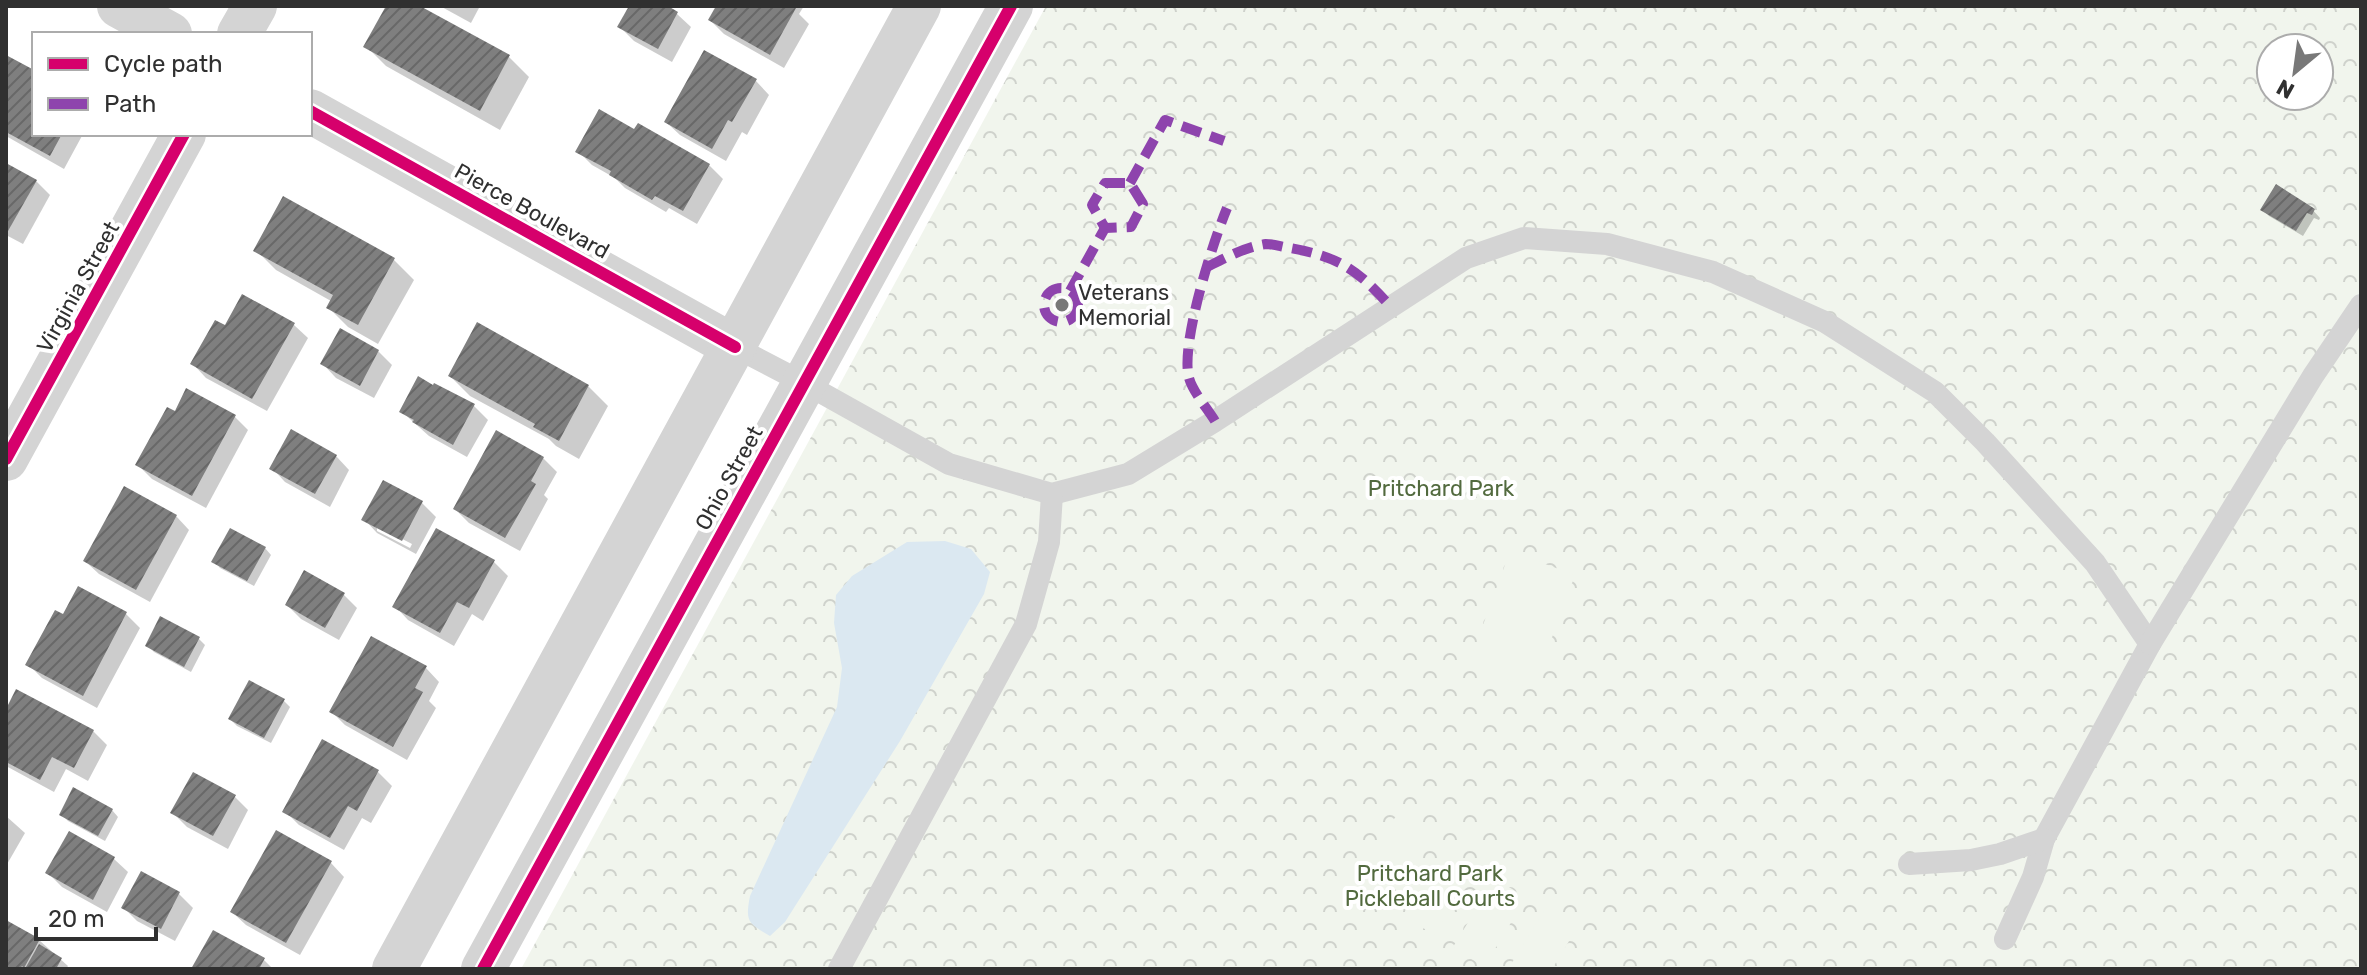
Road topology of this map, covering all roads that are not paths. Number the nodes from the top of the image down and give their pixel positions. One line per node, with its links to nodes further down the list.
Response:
1 (119, 6): 5 (street)
2 (255, 6): 6 (street)
3 (919, 6): 10 (street)
4 (1011, 6): 11 (street, Ohio Street)
5 (166, 32)
6 (240, 32)
7 (312, 112): 10 (street, Pierce Boulevard)
8 (183, 136): 12 (street, Virginia Street)
9 (2361, 305): 14 (lane)
10 (735, 347): 11 (lane); 18 (street)
11 (804, 383): 13 (lane); 19 (street, Ohio Street)
12 (6, 459)
13 (1052, 494): 14 (lane); 20 (lane)
14 (2150, 644): 15 (lane)
15 (2044, 839): 16 (lane); 17 (lane)
16 (1909, 864)
17 (2005, 939)
18 (394, 969)
19 (483, 969)
20 (839, 969)

